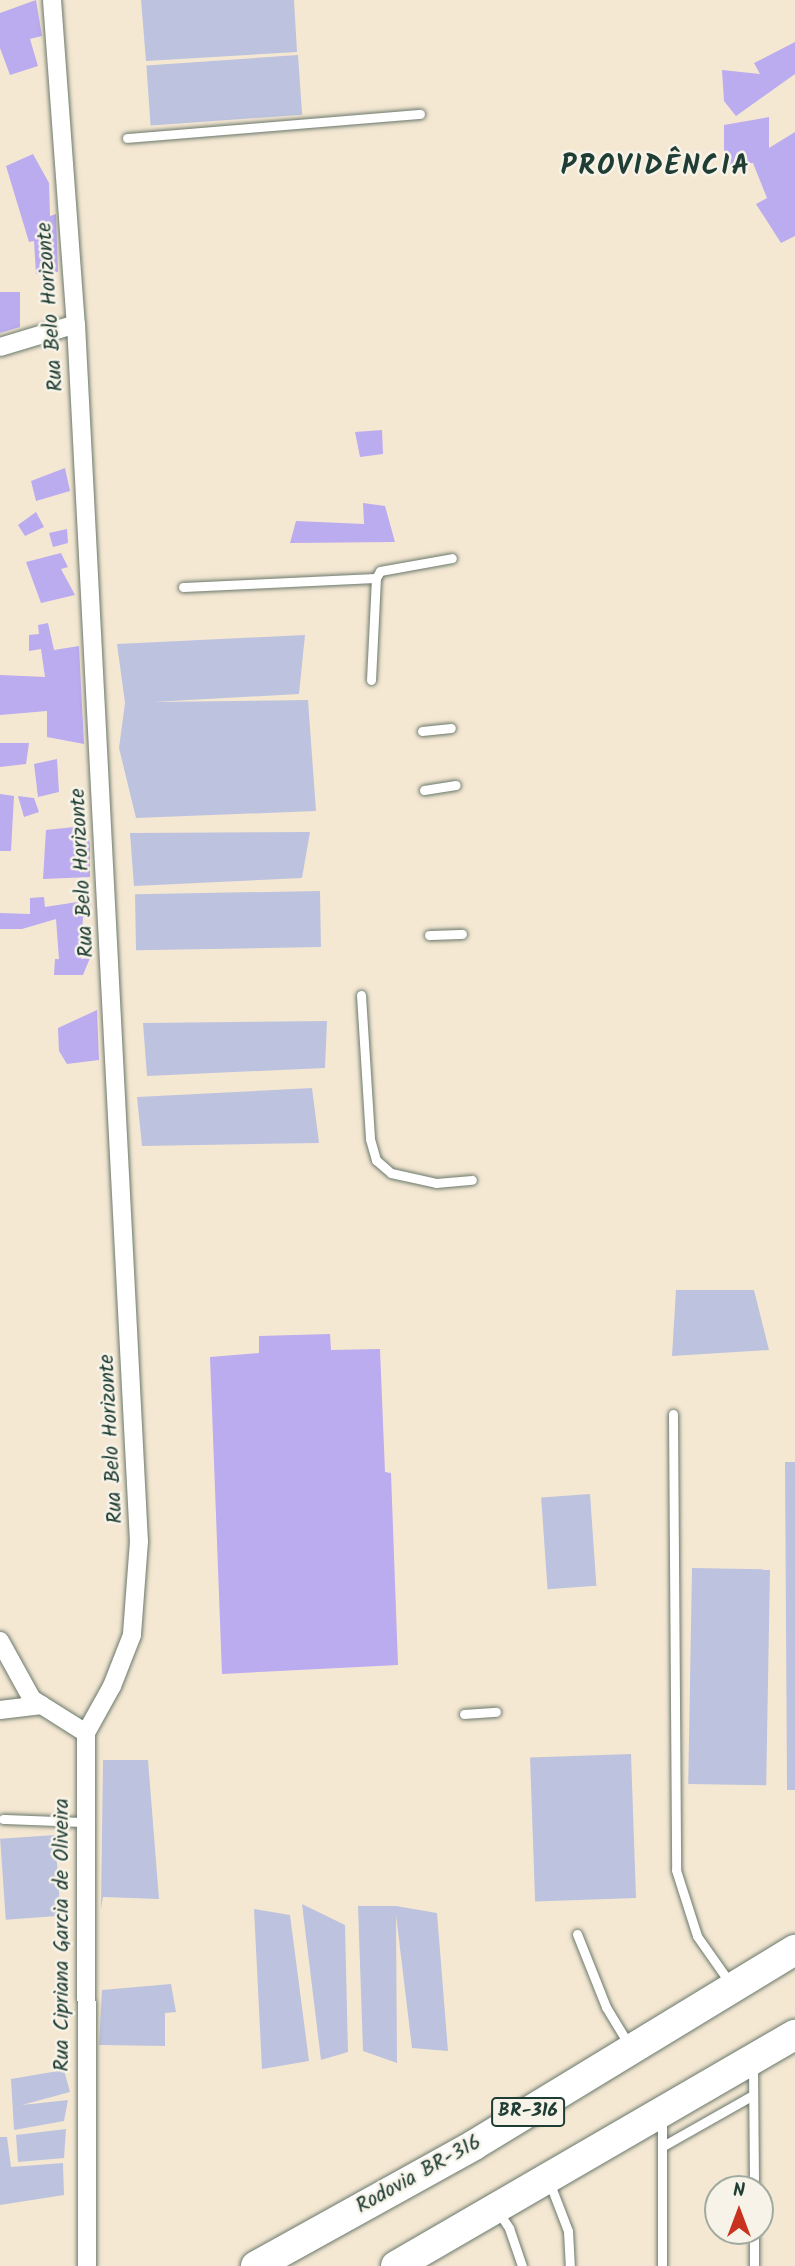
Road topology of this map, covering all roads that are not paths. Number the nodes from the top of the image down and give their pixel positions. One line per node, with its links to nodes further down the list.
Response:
1 (52, 0): 4 (street, Rua Belo Horizonte)
2 (420, 114): 3 (lane)
3 (127, 138)
4 (76, 324): 5 (street); 24 (street, Rua Belo Horizonte)
5 (0, 347)
6 (452, 558): 7 (lane)
7 (376, 578): 8 (lane); 9 (lane)
8 (183, 587)
9 (370, 680)
10 (452, 728): 11 (lane)
11 (422, 731)
12 (456, 785): 13 (lane)
13 (424, 790)
14 (429, 934): 15 (lane)
15 (462, 934)
16 (361, 995): 17 (lane)
17 (472, 1180)
18 (673, 1413): 29 (lane)
19 (0, 1640): 20 (street)
20 (42, 1705): 21 (street); 24 (street)
21 (0, 1710)
22 (496, 1712): 23 (lane)
23 (464, 1714)
24 (86, 1733): 26 (street, Rua Cipriana Garcia de Oliveira)
25 (3, 1819): 26 (lane)
26 (85, 1822): 40 (street, Rua Cipriana Garcia de Oliveira)
27 (577, 1934): 31 (lane)
28 (795, 1950): 29 (highway, Rodovia BR-316 / BR-316)
29 (733, 1987): 31 (highway, Rodovia BR-316 / BR-316)
30 (795, 2035): 32 (highway)
31 (632, 2049): 41 (highway, Rodovia BR-316 / BR-316)
32 (753, 2060): 33 (lane); 34 (highway)
33 (753, 2095): 35 (lane); 36 (lane)
34 (662, 2113): 35 (lane); 37 (highway)
35 (663, 2146): 45 (lane)
36 (754, 2175)
37 (548, 2179): 38 (highway); 44 (lane)
38 (496, 2209): 42 (highway); 43 (lane)
39 (754, 2245): 46 (lane)
40 (87, 2266)
41 (256, 2266)
42 (396, 2266)
43 (522, 2266)
44 (570, 2266)
45 (662, 2266)
46 (754, 2266)

